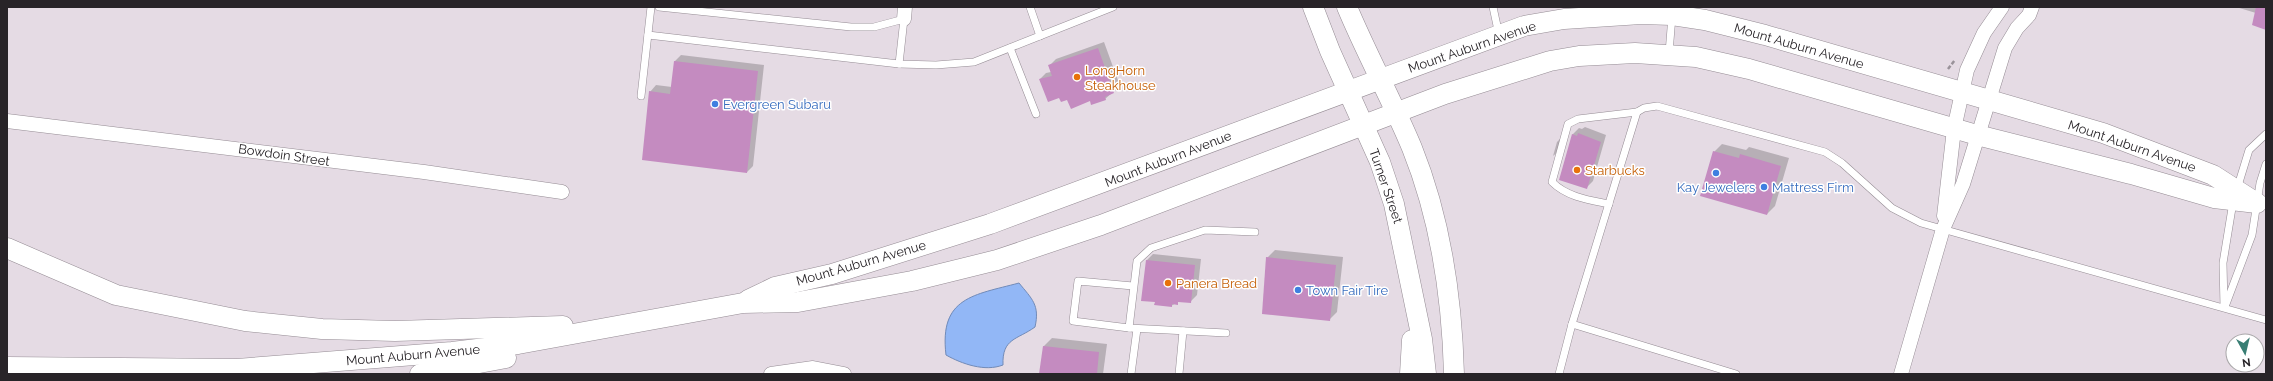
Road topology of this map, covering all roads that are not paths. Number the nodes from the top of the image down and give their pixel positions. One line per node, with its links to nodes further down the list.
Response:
1 (651, 7): 12 (lane)
2 (660, 7): 11 (lane)
3 (1030, 7): 14 (lane)
4 (1113, 7): 14 (lane)
5 (1313, 7): 19 (main road, Turner Street)
6 (1347, 7): 18 (main road)
7 (1493, 7): 13 (lane)
8 (2002, 7): 20 (street)
9 (2032, 7): 22 (street)
10 (1673, 11): 13 (main road, Mount Auburn Avenue); 16 (lane); 20 (main road, Mount Auburn Avenue)
11 (904, 13): 17 (lane)
12 (648, 34): 17 (lane); 21 (lane)
13 (1499, 35): 18 (main road, Mount Auburn Avenue)
14 (1040, 36): 15 (lane)
15 (1010, 48): 17 (lane); 24 (lane)
16 (1668, 56): 25 (main road, Mount Auburn Avenue); 28 (main road, Mount Auburn Avenue)
17 (899, 64)
18 (1380, 79): 19 (main road, Mount Auburn Avenue); 25 (main road)
19 (1347, 90): 27 (main road, Turner Street); 41 (main road, Mount Auburn Avenue)
20 (1963, 94): 22 (main road, Mount Auburn Avenue); 28 (street)
21 (641, 96)
22 (1988, 101): 30 (street); 33 (main road, Mount Auburn Avenue)
23 (1637, 112): 34 (lane); 34 (lane); 36 (lane)
24 (1036, 114)
25 (1396, 114): 27 (main road, Mount Auburn Avenue); 58 (main road)
26 (7, 121): 32 (street, Bowdoin Street)
27 (1363, 126): 38 (main road, Turner Street); 41 (main road, Mount Auburn Avenue)
28 (1954, 128): 30 (main road, Mount Auburn Avenue); 36 (street)
29 (2266, 134): 33 (lane)
30 (1977, 135): 33 (main road, Mount Auburn Avenue); 36 (street)
31 (2266, 164): 35 (lane)
32 (562, 192)
33 (2235, 194): 35 (main road, Mount Auburn Avenue); 42 (lane)
34 (1609, 204): 45 (lane)
35 (2261, 205): 42 (lane)
36 (1943, 229): 42 (lane); 61 (street)
37 (1255, 232): 40 (lane)
38 (1404, 247): 56 (main road); 57 (main road, Turner Street)
39 (7, 248): 44 (main road)
40 (1133, 286): 46 (lane); 46 (lane)
41 (743, 303): 44 (main road, Mount Auburn Avenue)
42 (2224, 308): 43 (lane)
43 (2266, 320)
44 (651, 321): 49 (main road, Mount Auburn Avenue); 51 (main road)
45 (1572, 324): 59 (lane); 60 (lane)
46 (1133, 329): 47 (lane); 54 (lane)
47 (1183, 331): 48 (lane); 55 (lane)
48 (1226, 333)
49 (7, 367)
50 (812, 371): 52 (street); 53 (street)
51 (420, 374)
52 (771, 374)
53 (844, 374)
54 (1131, 374)
55 (1179, 374)
56 (1410, 374)
57 (1426, 374)
58 (1454, 374)
59 (1559, 374)
60 (1736, 374)
61 (1901, 374)

